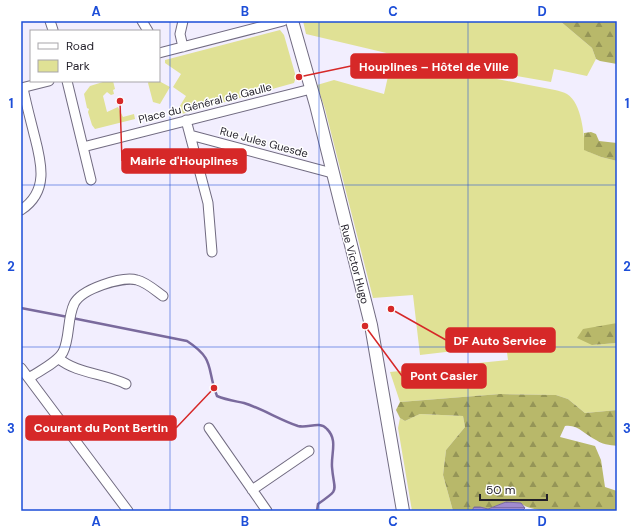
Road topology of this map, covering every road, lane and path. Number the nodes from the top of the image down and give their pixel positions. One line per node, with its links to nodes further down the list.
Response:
1 (50, 21): 6 (street)
2 (142, 21): 7 (street)
3 (183, 21): 8 (street)
4 (283, 21): 8 (street)
5 (292, 21): 13 (main road, Rue Victor Hugo)
6 (53, 30)
7 (147, 30)
8 (183, 47): 9 (street)
9 (160, 53)
10 (45, 82): 12 (street)
11 (67, 82): 16 (street)
12 (22, 88): 19 (street)
13 (311, 88): 14 (street, Place du Général de Gaulle); 17 (main road, Rue Victor Hugo)
14 (186, 120): 15 (street); 16 (street, Place du Général de Gaulle)
15 (190, 135): 17 (street, Rue Jules Guesde); 20 (street)
16 (83, 147): 18 (street)
17 (332, 173): 31 (main road, Rue Victor Hugo)
18 (91, 180)
19 (21, 210)
20 (212, 252)
21 (163, 296): 22 (street)
22 (58, 358): 24 (street); 25 (street)
23 (21, 368): 24 (street)
24 (29, 378): 29 (street)
25 (126, 384)
26 (209, 428): 28 (street)
27 (309, 451): 28 (street)
28 (252, 490): 30 (street)
29 (128, 511)
30 (267, 511)
31 (403, 511)

